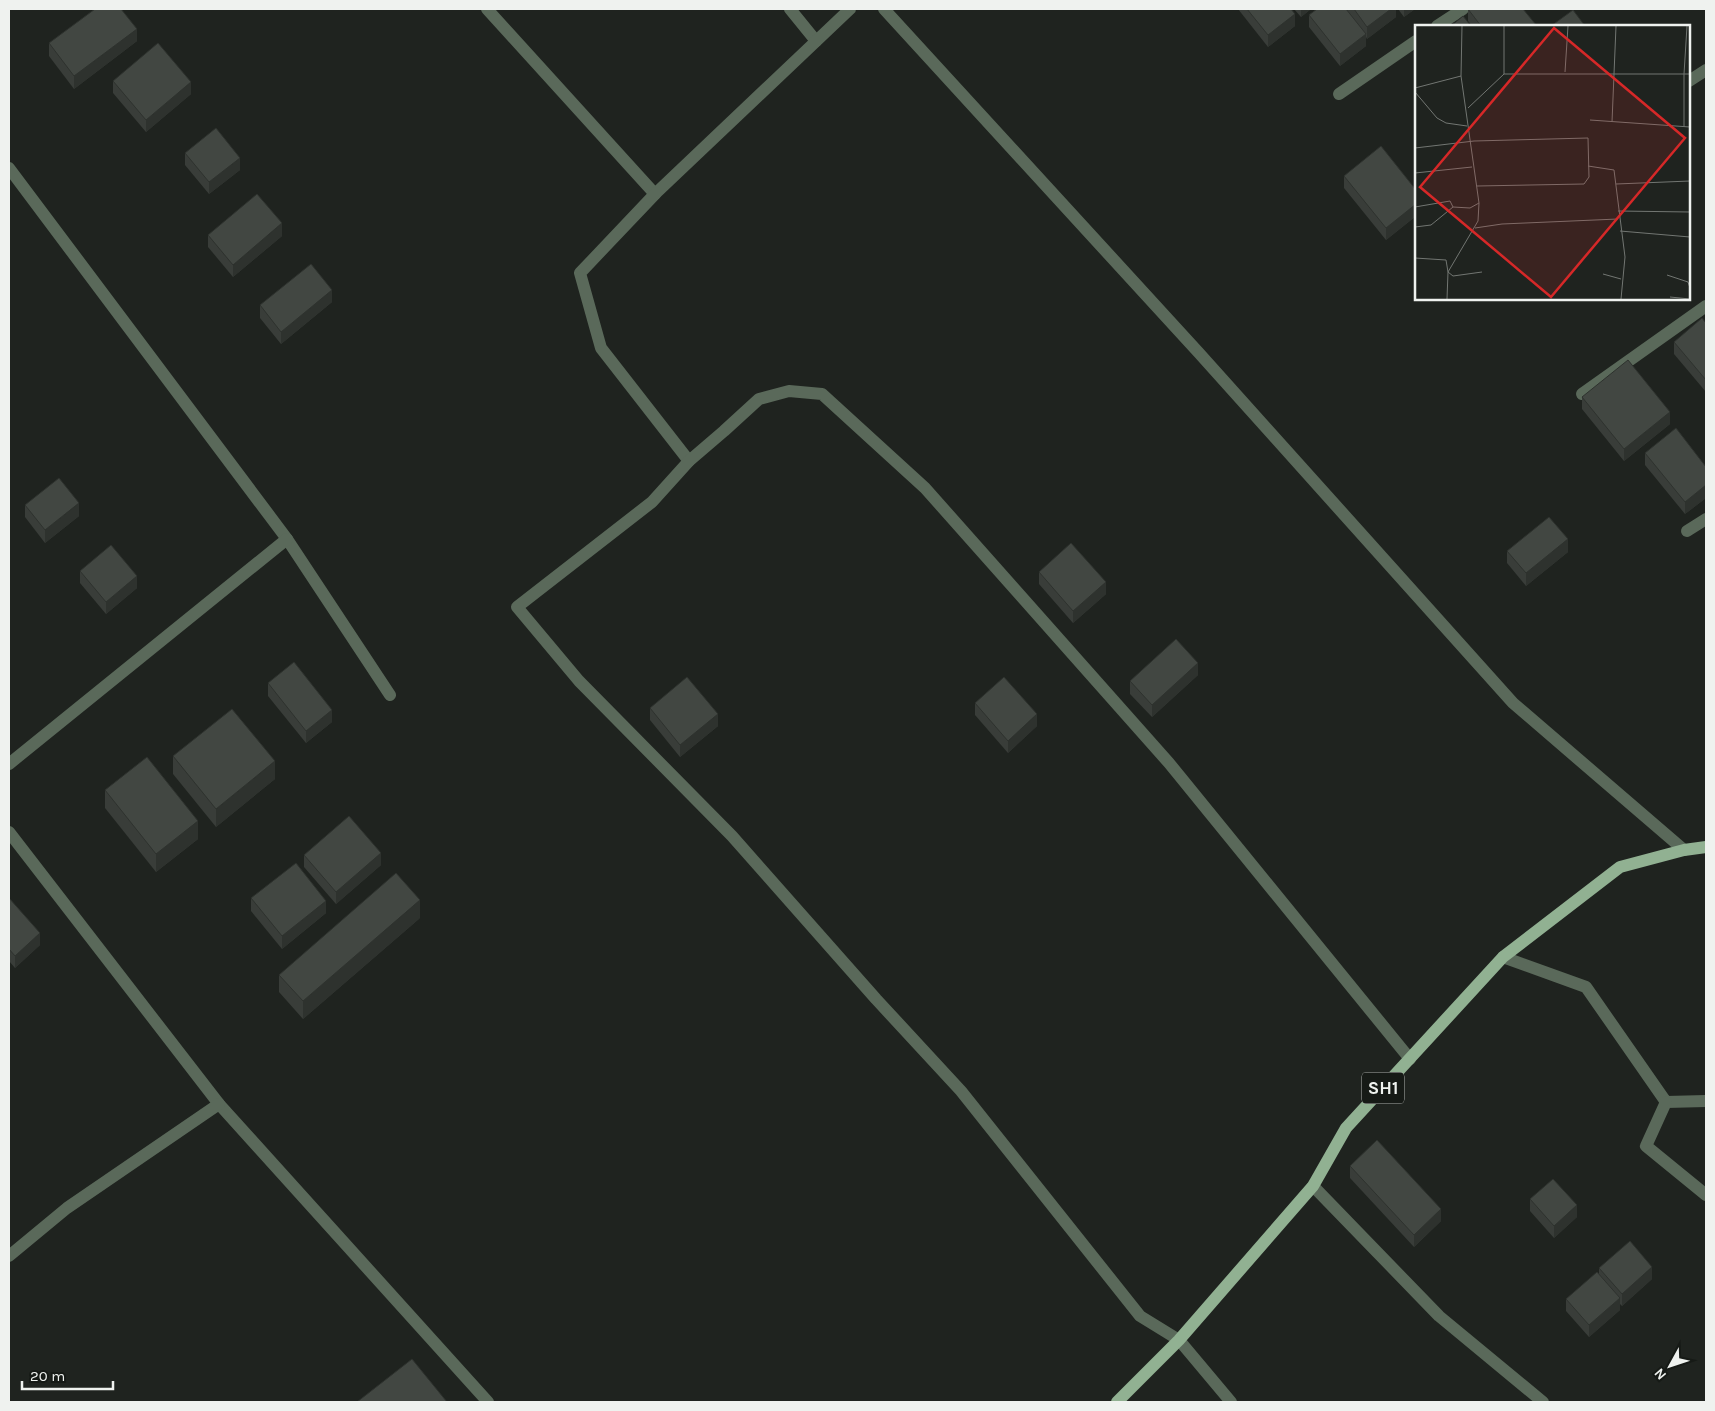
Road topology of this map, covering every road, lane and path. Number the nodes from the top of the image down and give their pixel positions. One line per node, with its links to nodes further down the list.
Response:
1 (487, 9): 13 (street)
2 (790, 9): 7 (street)
3 (850, 9): 7 (street)
4 (884, 9): 24 (street)
5 (1463, 9): 6 (street)
6 (1439, 25)
7 (816, 40): 13 (street)
8 (1415, 42): 11 (street)
9 (1706, 70): 10 (street)
10 (1690, 80)
11 (1339, 94)
12 (9, 168): 19 (street)
13 (656, 194): 16 (street)
14 (1706, 306): 15 (street)
15 (1582, 394)
16 (689, 461): 26 (street); 33 (street)
17 (1706, 519): 18 (street)
18 (1687, 531)
19 (287, 539): 20 (street); 21 (street)
20 (390, 694)
21 (9, 764)
22 (9, 832): 29 (street)
23 (1706, 847): 24 (main road, SH1)
24 (1684, 850): 25 (main road, SH1)
25 (1503, 957): 26 (main road, SH1); 28 (street)
26 (1410, 1058): 30 (main road, SH1)
27 (1706, 1101): 28 (street)
28 (1666, 1102): 31 (street)
29 (219, 1104): 32 (street); 34 (street)
30 (1313, 1186): 33 (main road, SH1); 37 (street)
31 (1706, 1195)
32 (9, 1256)
33 (1179, 1340): 35 (main road, SH1); 36 (street)
34 (488, 1402)
35 (1117, 1402)
36 (1231, 1402)
37 (1543, 1402)

